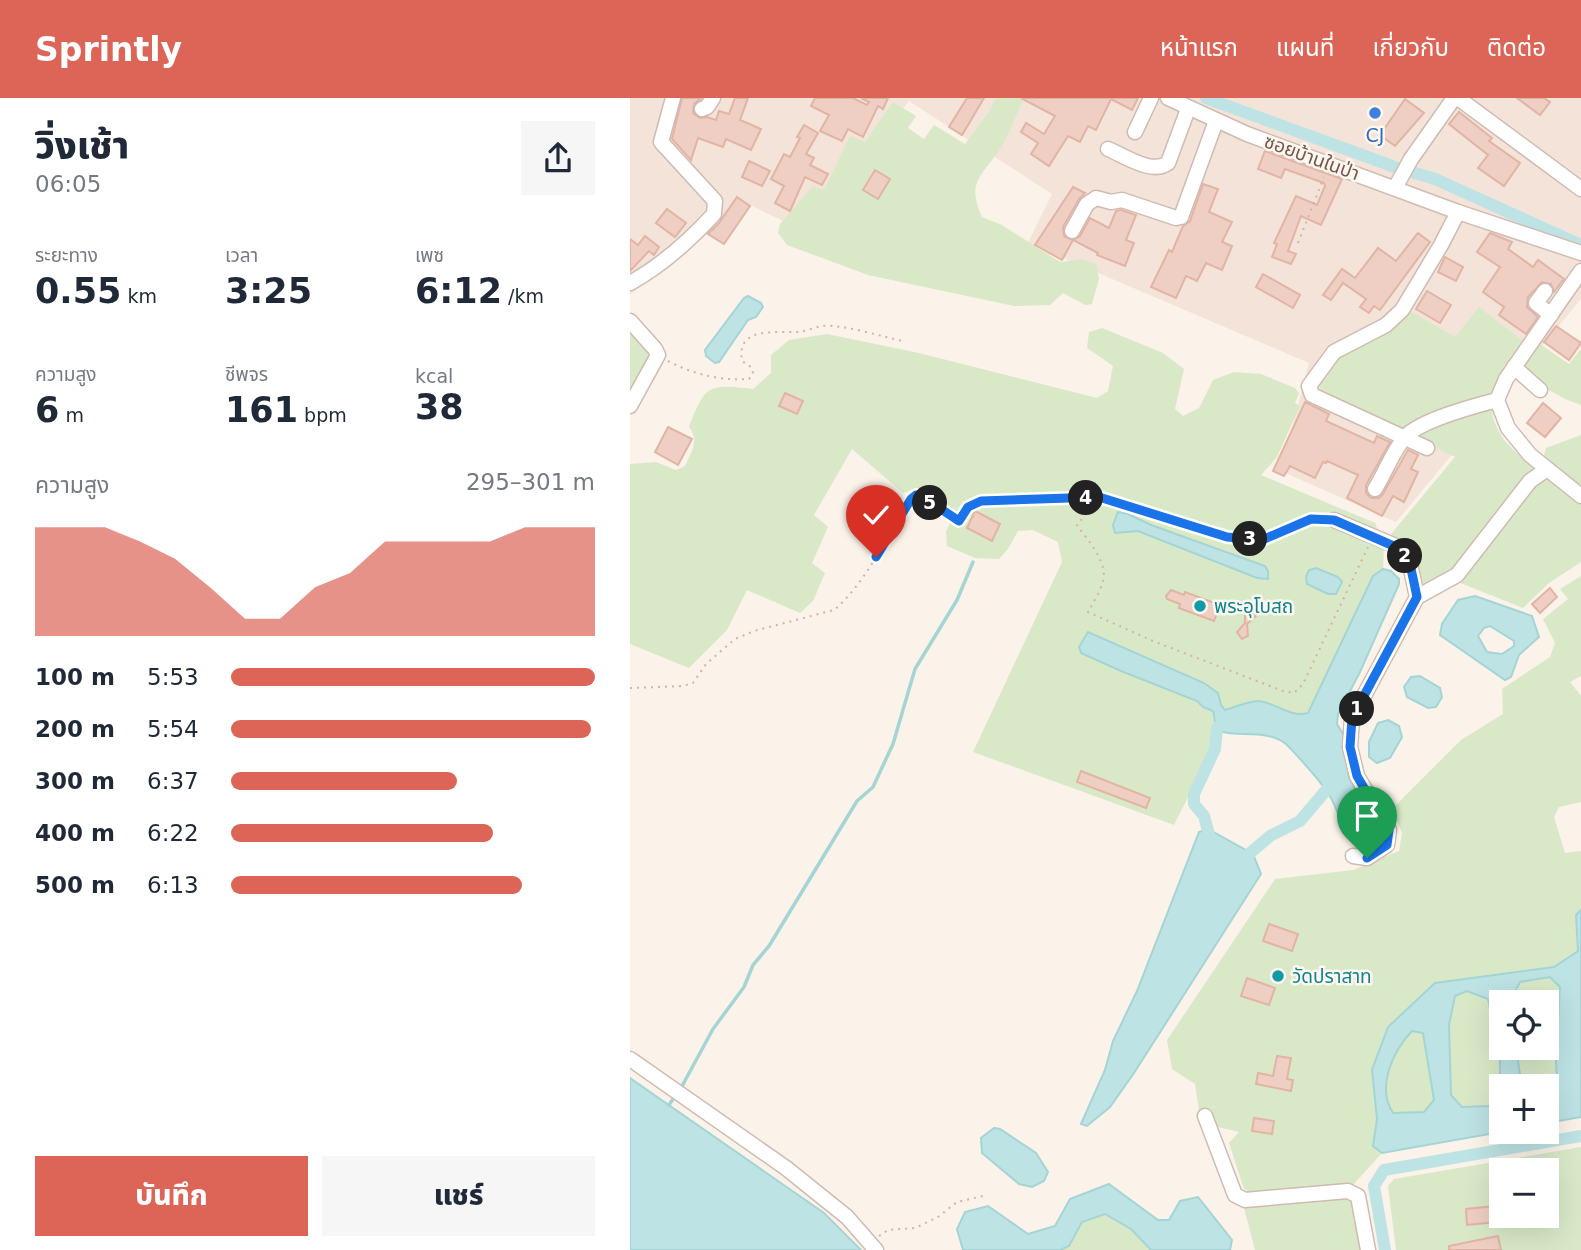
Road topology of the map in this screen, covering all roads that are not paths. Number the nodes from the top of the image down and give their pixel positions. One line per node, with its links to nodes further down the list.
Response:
1 (673, 98): 17 (street)
2 (713, 98): 6 (street)
3 (1151, 98): 9 (street)
4 (1168, 98): 7 (street, ซอยบ้านในป่า)
5 (1460, 99): 11 (street); 12 (street)
6 (702, 109)
7 (1188, 109): 8 (street, ซอยบ้านในป่า); 10 (street)
8 (1216, 121): 11 (street, ซอยบ้านในป่า); 14 (street)
9 (1135, 132)
10 (1108, 149)
11 (1395, 188): 13 (street, ซอยบ้านในป่า)
12 (1581, 189)
13 (1458, 212): 15 (street, ซอยบ้านในป่า); 25 (street)
14 (1072, 231)
15 (1581, 253)
16 (1581, 271): 19 (street)
17 (630, 283)
18 (1545, 291): 19 (street)
19 (1551, 315): 21 (street)
20 (630, 321): 24 (street)
21 (1514, 367): 22 (street); 23 (street)
22 (1540, 390)
23 (1497, 400): 25 (street); 27 (street)
24 (630, 406)
25 (1405, 438): 26 (street); 28 (street)
26 (1427, 448)
27 (1547, 469): 29 (street); 31 (street)
28 (1376, 489)
29 (1581, 496)
30 (1334, 520): 31 (street)
31 (1417, 597): 32 (street)
32 (1353, 856)
33 (630, 1059): 35 (street)
34 (1205, 1116): 36 (street)
35 (873, 1246)
36 (1368, 1250)

